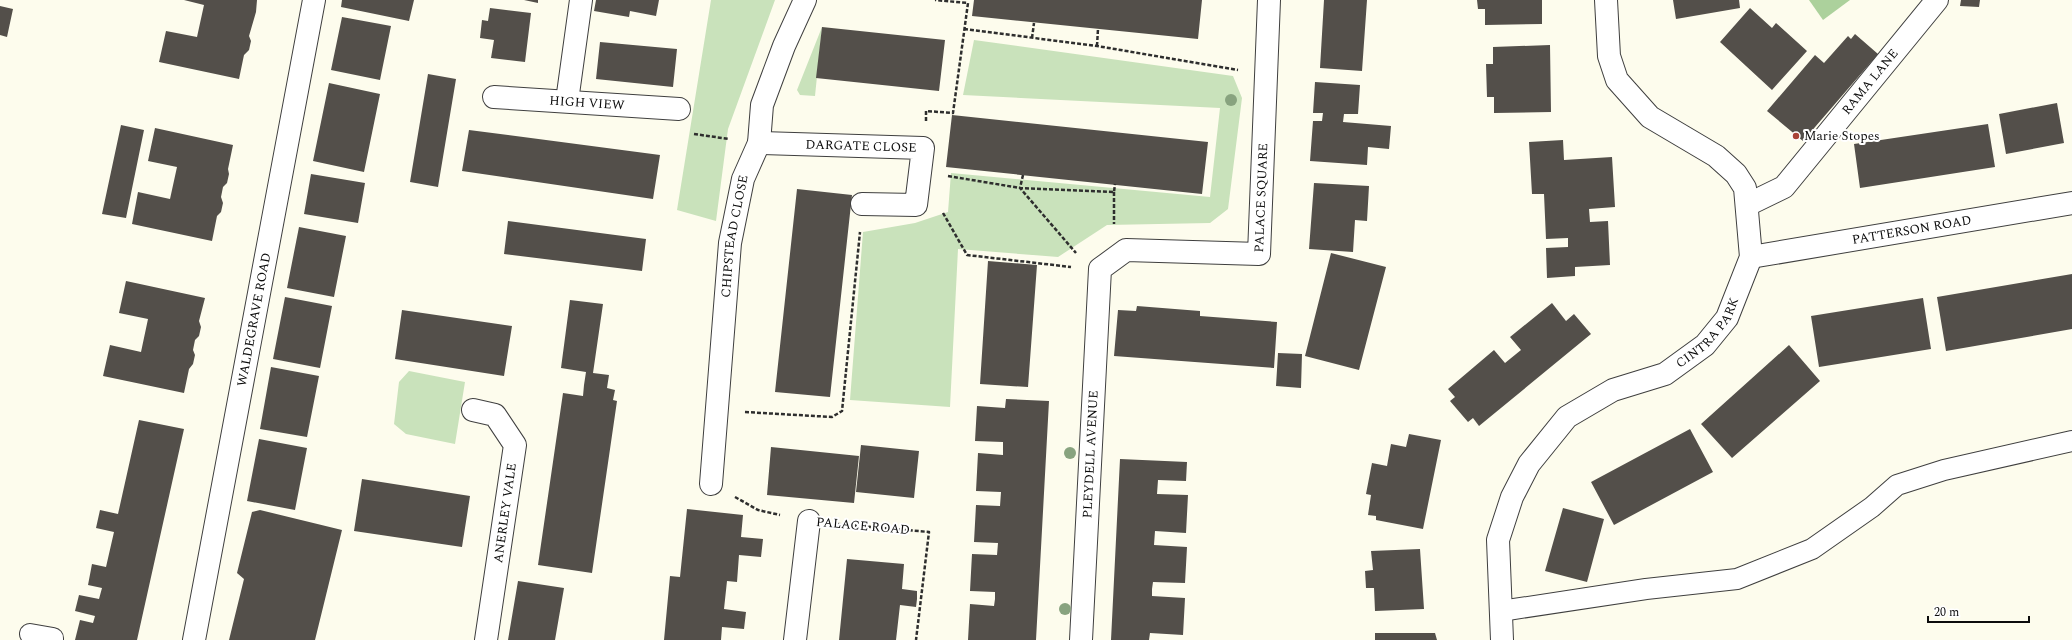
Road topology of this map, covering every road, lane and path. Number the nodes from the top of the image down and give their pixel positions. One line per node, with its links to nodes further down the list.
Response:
1 (314, 0): 40 (street, WALDEGRAVE ROAD)
2 (581, 0): 15 (street)
3 (805, 0): 17 (street, CHIPSTEAD CLOSE)
4 (934, 0): 9 (path)
5 (1269, 0): 13 (street, PALACE SQUARE)
6 (1606, 0): 27 (street, CINTRA PARK)
7 (1937, 0): 27 (street, RAMA LANE)
8 (1034, 23): 11 (path)
9 (964, 29): 11 (path); 18 (path)
10 (1098, 29): 12 (path)
11 (1032, 38): 12 (path)
12 (1097, 46): 13 (path)
13 (1266, 76): 31 (street, PALACE SQUARE)
14 (494, 97): 15 (street, HIGH VIEW)
15 (567, 101): 16 (street, HIGH VIEW)
16 (679, 109): 17 (path)
17 (759, 143): 18 (street, DARGATE CLOSE); 33 (street, CHIPSTEAD CLOSE)
18 (923, 148): 19 (street, DARGATE CLOSE)
19 (920, 172): 22 (path); 26 (street, DARGATE CLOSE)
20 (1023, 175): 22 (path)
21 (1115, 184): 23 (path)
22 (1020, 188): 23 (path); 31 (path)
23 (1114, 192): 28 (path)
24 (2072, 203): 29 (street, PATTERSON ROAD)
25 (862, 204): 26 (street); 33 (path)
26 (916, 205): 30 (path)
27 (1747, 205): 29 (street, CINTRA PARK)
28 (1114, 226)
29 (1751, 257): 37 (street, CINTRA PARK)
30 (1076, 268)
31 (1100, 269): 44 (street, PLEYDELL AVENUE)
32 (473, 410): 41 (street, ANERLEY VALE)
33 (716, 410): 35 (street, CHIPSTEAD CLOSE)
34 (2072, 442): 37 (lane)
35 (711, 484): 36 (path)
36 (809, 521): 42 (street, PALACE ROAD); 43 (path, PALACE ROAD)
37 (1501, 611): 45 (street, CINTRA PARK)
38 (30, 634): 39 (lane)
39 (53, 640)
40 (194, 640)
41 (486, 640)
42 (795, 640)
43 (916, 640)
44 (1081, 640)
45 (1502, 640)

